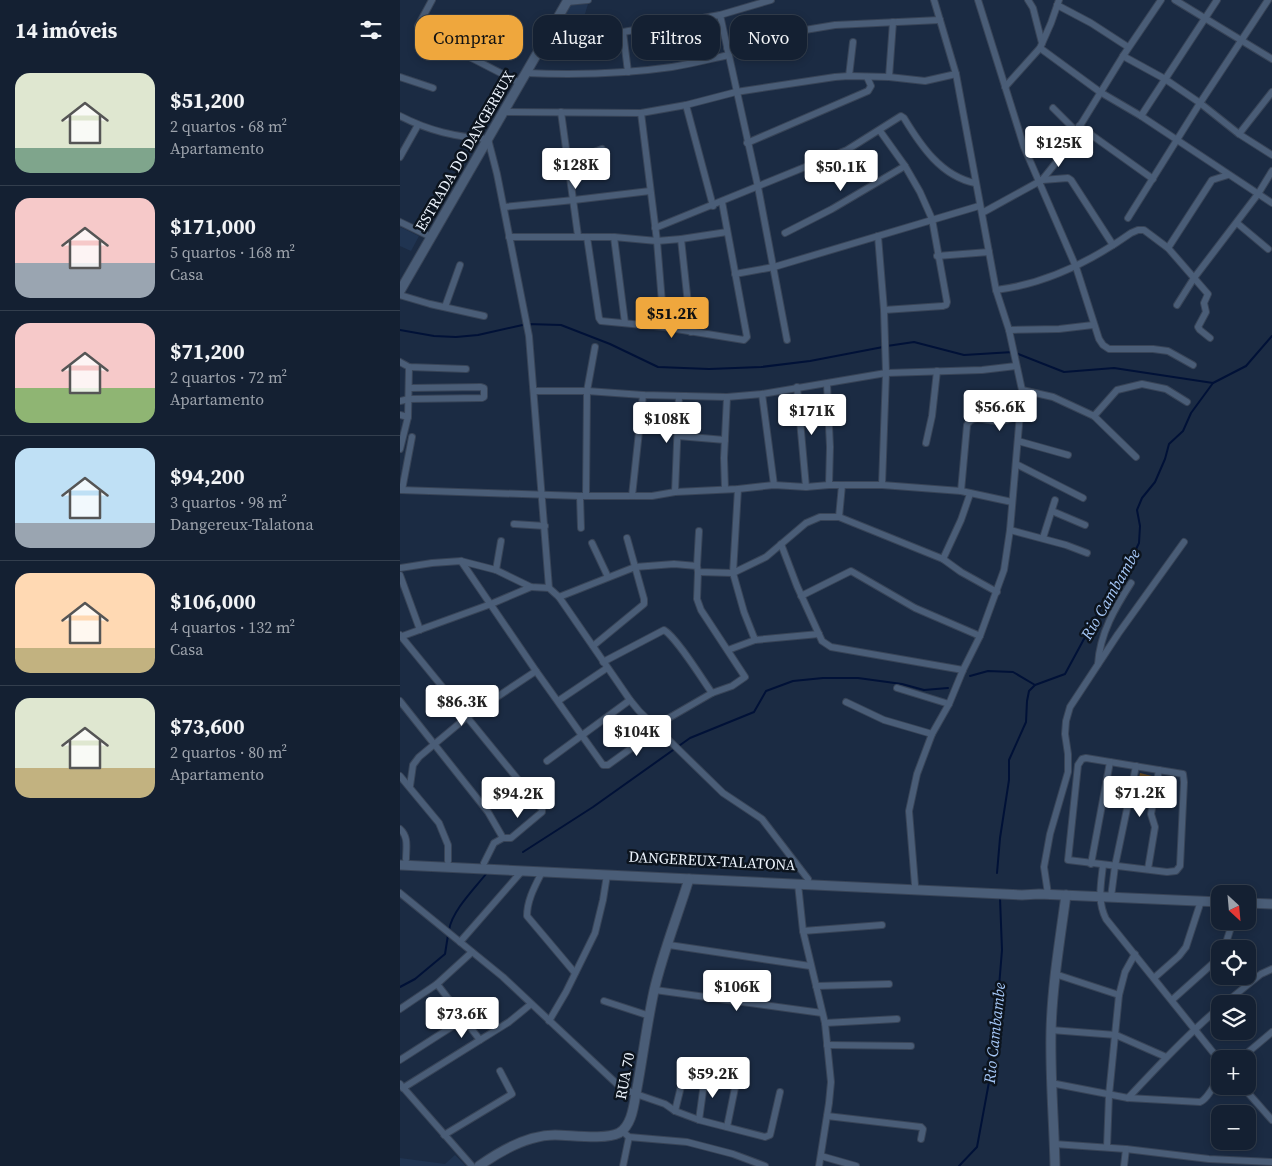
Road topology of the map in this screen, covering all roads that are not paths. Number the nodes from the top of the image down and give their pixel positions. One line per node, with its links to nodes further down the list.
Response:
1 (432, 0): 36 (street)
2 (588, 0): 11 (street)
3 (771, 0): 14 (street)
4 (934, 0): 16 (street)
5 (978, 0): 37 (street)
6 (1028, 0): 22 (street)
7 (1161, 0): 23 (street)
8 (1174, 0): 15 (street)
9 (1217, 0): 15 (street)
10 (1268, 0): 20 (street)
11 (568, 1): 13 (main road, ESTRADA DO DANGEREUX)
12 (1058, 2): 22 (street); 23 (street)
13 (559, 15)
14 (720, 15): 24 (street)
15 (1205, 18): 20 (street); 35 (street)
16 (940, 20): 17 (street); 30 (street)
17 (892, 22): 24 (street); 34 (street)
18 (632, 30): 19 (street)
19 (623, 32): 28 (street)
20 (1242, 40): 26 (street); 42 (street)
21 (853, 42): 31 (street)
22 (1041, 45): 37 (street); 40 (street)
23 (1128, 47): 25 (street)
24 (728, 51): 28 (street); 39 (street)
25 (1123, 56): 35 (street); 40 (street)
26 (1272, 59)
27 (533, 60): 29 (main road, ESTRADA DO DANGEREUX)
28 (628, 72): 29 (street)
29 (526, 73): 36 (main road, ESTRADA DO DANGEREUX)
30 (956, 74): 34 (street); 68 (street)
31 (849, 76): 33 (street); 39 (street)
32 (400, 77): 38 (street)
33 (867, 77): 34 (street); 56 (street)
34 (889, 77)
35 (1165, 79): 42 (street); 49 (street)
36 (520, 83): 45 (main road, ESTRADA DO DANGEREUX)
37 (1005, 87): 67 (street)
38 (433, 88)
39 (736, 92): 43 (street); 56 (street)
40 (1100, 92): 49 (street); 51 (street)
41 (1272, 92): 53 (street)
42 (1200, 103): 53 (street); 55 (street)
43 (686, 104): 47 (street); 75 (street)
44 (1053, 108): 51 (street)
45 (504, 112): 46 (street); 54 (main road, ESTRADA DO DANGEREUX)
46 (561, 112): 47 (street); 61 (street)
47 (641, 112): 70 (street)
48 (400, 116): 50 (street)
49 (1141, 116): 55 (street)
50 (418, 125): 54 (street); 59 (street)
51 (1078, 129): 65 (street); 67 (street)
52 (880, 131): 62 (street); 68 (street); 69 (street)
53 (1239, 134): 58 (street)
54 (488, 139): 77 (street); 88 (main road, ESTRADA DO DANGEREUX)
55 (1176, 140): 60 (street); 65 (street)
56 (747, 143): 69 (street)
57 (602, 148): 61 (street)
58 (1272, 156)
59 (400, 158)
60 (1206, 160): 64 (street); 66 (street)
61 (567, 162): 72 (street)
62 (905, 166): 80 (street); 85 (street)
63 (1272, 171): 71 (street)
64 (1228, 175): 66 (street); 71 (street)
65 (1153, 179): 79 (street)
66 (1212, 180): 95 (street)
67 (1041, 182): 78 (street); 94 (street); 101 (street)
68 (975, 183): 76 (street)
69 (758, 187): 73 (street); 100 (street)
70 (650, 190): 72 (street); 83 (street)
71 (1258, 194): 74 (street); 82 (street)
72 (574, 200): 77 (street); 86 (street)
73 (722, 202): 75 (street); 84 (street)
74 (1272, 203)
75 (713, 206): 83 (street)
76 (980, 206): 78 (street); 80 (street)
77 (504, 207): 89 (street)
78 (982, 214): 97 (street)
79 (1128, 218)
80 (932, 220): 87 (street); 98 (street)
81 (400, 222): 88 (street)
82 (1237, 223): 96 (street); 103 (street)
83 (655, 228): 93 (street)
84 (726, 232): 92 (street); 102 (street)
85 (785, 233)
86 (578, 236): 89 (street); 90 (street)
87 (878, 236): 100 (street); 109 (street)
88 (431, 237): 105 (main road, ESTRADA DO DANGEREUX)
89 (509, 237): 130 (street)
90 (587, 237): 91 (street); 111 (street)
91 (614, 237): 93 (street); 111 (street)
92 (682, 239): 93 (street); 115 (street)
93 (657, 241): 113 (street)
94 (1113, 245): 95 (street); 101 (street)
95 (1168, 248): 103 (street)
96 (1268, 249)
97 (989, 252): 98 (street); 104 (street)
98 (937, 256): 109 (street)
99 (460, 266): 108 (street)
100 (774, 267): 102 (street); 117 (street)
101 (1076, 267): 104 (street); 112 (street)
102 (735, 274): 115 (street)
103 (1194, 278): 107 (street); 116 (street)
104 (996, 290): 114 (street)
105 (400, 291)
106 (400, 295): 108 (street)
107 (1177, 305)
108 (445, 307): 110 (street)
109 (884, 310): 125 (street)
110 (484, 316)
111 (625, 323): 113 (street)
112 (1093, 325): 114 (street); 120 (street)
113 (664, 327): 115 (street)
114 (1009, 330): 121 (street)
115 (691, 332)
116 (1210, 338)
117 (787, 340)
118 (595, 347): 131 (street)
119 (400, 362): 122 (street)
120 (1194, 365)
121 (1016, 366): 124 (street); 129 (street)
122 (409, 367): 123 (street); 127 (street)
123 (466, 369)
124 (938, 371): 125 (street); 147 (street)
125 (886, 373): 126 (street); 155 (street)
126 (827, 384): 128 (street); 153 (street)
127 (410, 388): 136 (street); 136 (street)
128 (797, 388): 132 (street); 156 (street)
129 (1022, 390): 139 (street); 141 (street)
130 (534, 391): 131 (street); 162 (street)
131 (587, 391): 133 (street); 164 (street)
132 (762, 394): 135 (street); 152 (street)
133 (643, 395): 134 (street); 165 (street)
134 (679, 396): 135 (street); 144 (street)
135 (727, 397): 145 (street)
136 (409, 399): 137 (street); 142 (street)
137 (400, 401)
138 (1187, 402): 141 (street)
139 (1021, 415): 146 (street); 160 (street)
140 (400, 416): 142 (street)
141 (1094, 416): 150 (street)
142 (408, 417): 148 (street)
143 (412, 436): 159 (street)
144 (678, 436): 145 (street); 161 (street)
145 (725, 440): 157 (street)
146 (1018, 441): 149 (street); 151 (street)
147 (926, 443)
148 (400, 449)
149 (1068, 455)
150 (1136, 457)
151 (1016, 464): 166 (street); 168 (street)
152 (774, 485): 156 (street); 158 (street)
153 (829, 485): 154 (street); 156 (street)
154 (842, 485): 155 (street); 170 (street)
155 (882, 485): 160 (street)
156 (806, 487)
157 (725, 489): 158 (street); 161 (street)
158 (738, 489): 190 (street)
159 (401, 490): 162 (street)
160 (961, 491): 163 (street)
161 (675, 492): 165 (street)
162 (542, 494): 164 (street); 173 (street)
163 (970, 494): 168 (street); 184 (street)
164 (583, 496): 165 (street); 174 (street)
165 (632, 496)
166 (1084, 498)
167 (1055, 500): 169 (street)
168 (1012, 502): 175 (street)
169 (1052, 511): 172 (street); 178 (street)
170 (839, 517): 182 (street); 184 (street)
171 (514, 524): 173 (street)
172 (1086, 524)
173 (545, 526): 195 (street)
174 (581, 528)
175 (1010, 530): 178 (street); 196 (street)
176 (699, 531): 188 (street)
177 (627, 538): 186 (street)
178 (1043, 538): 183 (street)
179 (501, 541): 189 (street)
180 (592, 542): 192 (street)
181 (1184, 542): 208 (street)
182 (781, 544): 190 (street); 197 (street)
183 (1087, 553)
184 (943, 559): 196 (street)
185 (461, 561): 187 (street); 189 (street); 199 (street)
186 (635, 567): 188 (street); 192 (street); 205 (street)
187 (400, 568)
188 (697, 569): 190 (street); 206 (street)
189 (496, 570): 194 (street)
190 (734, 573): 204 (street)
191 (400, 575): 200 (street)
192 (608, 577): 198 (street)
193 (1132, 583): 208 (street)
194 (531, 587): 195 (street); 199 (street)
195 (549, 588): 198 (street)
196 (997, 592): 203 (street)
197 (801, 596): 201 (street); 203 (street)
198 (559, 597): 205 (street)
199 (491, 604): 200 (street); 210 (street)
200 (420, 630): 202 (street)
201 (819, 634): 204 (street); 209 (street)
202 (400, 636): 218 (street)
203 (980, 636): 209 (street)
204 (755, 640): 206 (street)
205 (593, 646): 207 (street)
206 (728, 650): 212 (street)
207 (605, 665): 212 (street); 213 (street); 215 (street)
208 (1098, 667): 247 (street)
209 (963, 670): 217 (street)
210 (536, 671): 215 (street); 218 (street)
211 (897, 688): 217 (street)
212 (712, 693): 219 (street)
213 (630, 700): 219 (street); 221 (street)
214 (400, 701): 222 (street)
215 (558, 701): 221 (street)
216 (846, 702): 220 (street)
217 (949, 704): 220 (street)
218 (468, 718): 222 (street); 230 (street)
219 (657, 728): 221 (street); 242 (street)
220 (932, 734): 244 (street)
221 (582, 735): 223 (street)
222 (435, 745): 228 (street); 230 (street)
223 (547, 761)
224 (1110, 762): 225 (street); 234 (street); 234 (street)
225 (1136, 766): 226 (street); 236 (street)
226 (1159, 770): 237 (street); 237 (street)
227 (400, 776): 228 (street)
228 (410, 786): 232 (street)
229 (400, 830): 231 (street)
230 (502, 838): 233 (street)
231 (402, 861): 232 (main road, DANGEREUX-TALATONA); 238 (main road, DANGEREUX-TALATONA)
232 (448, 861): 233 (main road, DANGEREUX-TALATONA)
233 (484, 863): 242 (main road, DANGEREUX-TALATONA)
234 (1092, 864): 235 (street)
235 (1103, 865): 236 (street); 249 (street)
236 (1116, 866): 237 (street); 250 (street)
237 (1148, 869)
238 (522, 871): 239 (main road, DANGEREUX-TALATONA); 257 (street)
239 (542, 872): 240 (main road, DANGEREUX-TALATONA); 264 (street)
240 (607, 875): 241 (main road, DANGEREUX-TALATONA); 264 (street)
241 (689, 879): 243 (main road, DANGEREUX-TALATONA); 258 (main road, RUA 70)
242 (808, 879): 244 (main road, DANGEREUX-TALATONA)
243 (798, 884): 245 (main road, DANGEREUX-TALATONA); 256 (street)
244 (915, 885): 245 (main road, DANGEREUX-TALATONA)
245 (977, 890): 247 (main road, DANGEREUX-TALATONA)
246 (400, 893): 257 (street)
247 (1043, 894): 248 (main road, DANGEREUX-TALATONA)
248 (1066, 895): 249 (main road, DANGEREUX-TALATONA); 265 (main road)
249 (1099, 896): 250 (main road, DANGEREUX-TALATONA); 260 (street)
250 (1111, 897): 251 (main road, DANGEREUX-TALATONA)
251 (1200, 901): 252 (main road, DANGEREUX-TALATONA); 266 (street)
252 (1211, 902)
253 (1256, 903): 254 (main road)
254 (1272, 904)
255 (882, 925): 256 (street)
256 (803, 931): 262 (street)
257 (460, 942): 259 (street)
258 (669, 945): 262 (street); 270 (main road, RUA 70)
259 (472, 952): 267 (street); 275 (street)
260 (1135, 954): 266 (street); 271 (street)
261 (1211, 965): 273 (street)
262 (810, 966): 269 (street)
263 (1272, 969): 272 (street)
264 (574, 973): 282 (street)
265 (1055, 974): 271 (street); 285 (main road)
266 (1154, 978): 273 (street)
267 (437, 984): 276 (street); 281 (street)
268 (889, 984): 269 (street)
269 (816, 986): 277 (street)
270 (654, 990): 277 (street); 279 (main road, RUA 70)
271 (1119, 995): 287 (street)
272 (1235, 995)
273 (1172, 1000): 284 (street)
274 (604, 1001): 279 (street)
275 (531, 1004): 282 (street); 288 (street)
276 (400, 1009)
277 (822, 1013): 283 (street)
278 (1211, 1015): 284 (street)
279 (650, 1016): 303 (main road, RUA 70)
280 (897, 1019): 283 (street)
281 (464, 1020): 288 (street); 294 (street)
282 (549, 1021): 303 (street)
283 (825, 1023): 289 (street)
284 (1194, 1029): 291 (street); 293 (street)
285 (1051, 1030): 287 (street); 299 (main road)
286 (1272, 1032): 292 (street)
287 (1116, 1035): 293 (street); 304 (street)
288 (480, 1040): 300 (street)
289 (827, 1045): 290 (street); 308 (street)
290 (911, 1046)
291 (1212, 1050)
292 (1251, 1050)
293 (1166, 1057): 306 (street)
294 (400, 1060)
295 (685, 1070): 307 (street)
296 (500, 1072): 313 (street)
297 (705, 1076): 309 (street)
298 (737, 1078): 311 (street)
299 (1051, 1083): 304 (street); 315 (main road)
300 (401, 1086): 313 (street)
301 (1211, 1090): 306 (street)
302 (780, 1092): 311 (street)
303 (636, 1094): 307 (street); 312 (main road, RUA 70)
304 (1109, 1095): 306 (street); 316 (street)
305 (1250, 1095): 310 (street)
306 (1128, 1098)
307 (675, 1111): 309 (street)
308 (828, 1116): 314 (street); 318 (street)
309 (699, 1120): 311 (street)
310 (1272, 1120)
311 (728, 1127)
312 (625, 1134): 323 (main road); 324 (street); 325 (street)
313 (444, 1135): 322 (street)
314 (920, 1139)
315 (1054, 1144): 316 (street); 328 (main road)
316 (1106, 1147): 317 (street)
317 (1126, 1149): 320 (street); 329 (street)
318 (821, 1156): 326 (street); 327 (street)
319 (1272, 1162): 321 (street)
320 (1209, 1163): 321 (street)
321 (1226, 1163)
322 (472, 1166)
323 (479, 1166)
324 (623, 1166)
325 (765, 1166)
326 (819, 1166)
327 (856, 1166)
328 (1055, 1166)
329 (1124, 1166)

